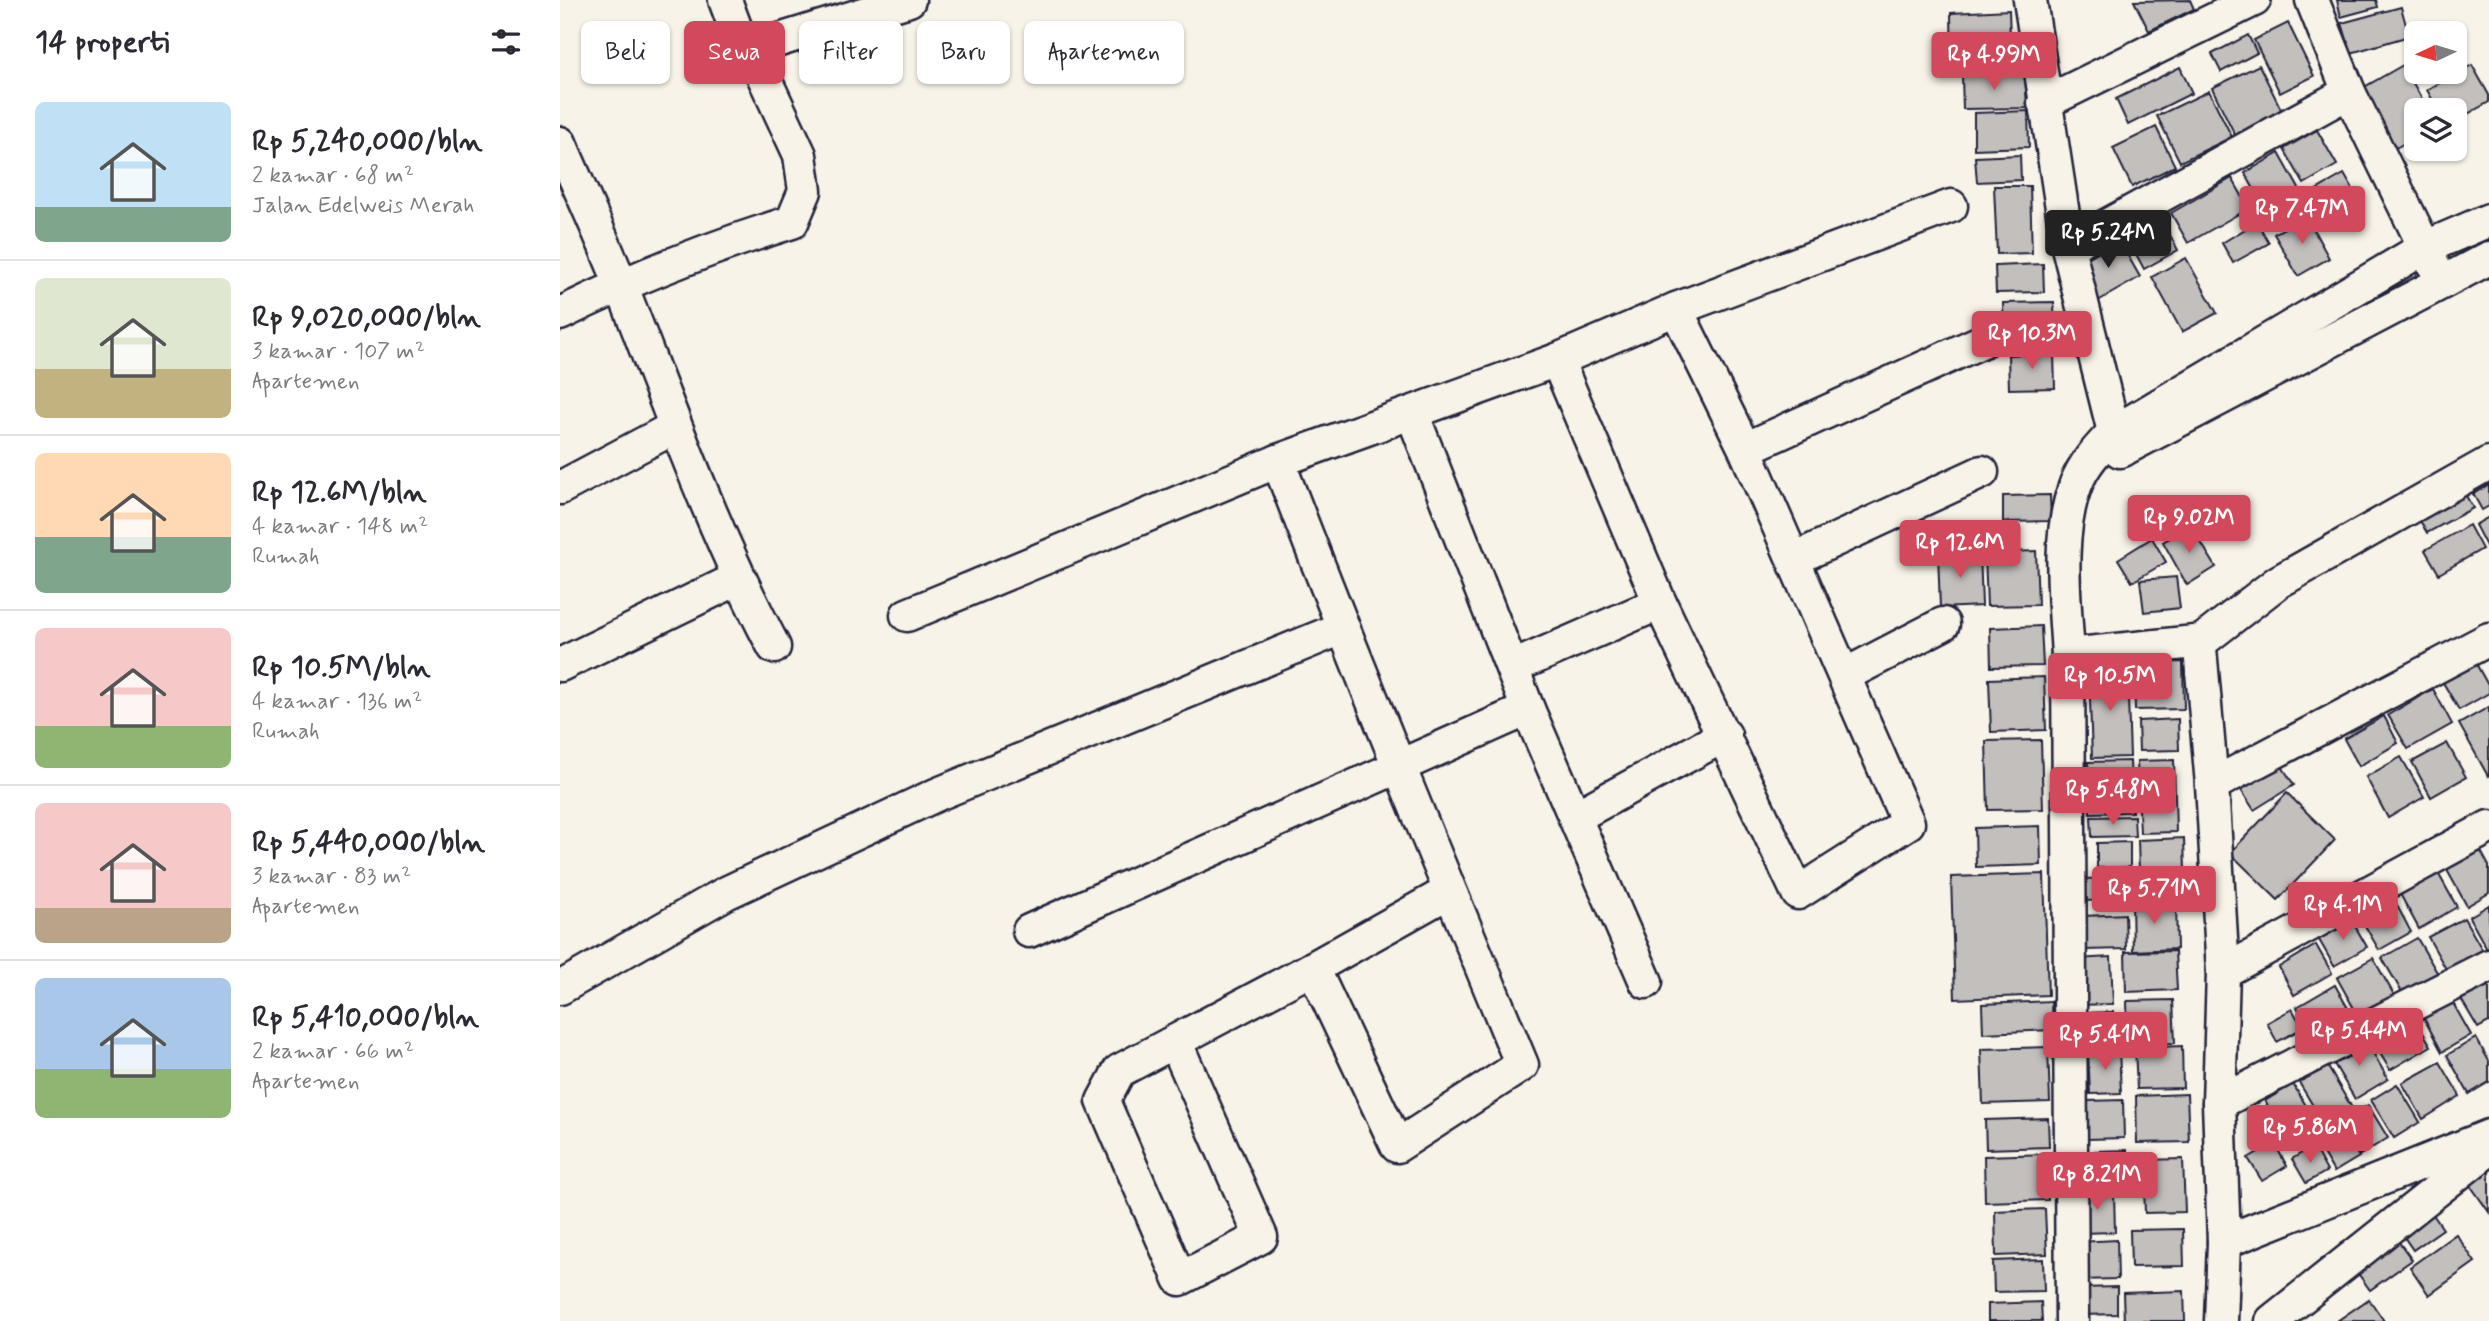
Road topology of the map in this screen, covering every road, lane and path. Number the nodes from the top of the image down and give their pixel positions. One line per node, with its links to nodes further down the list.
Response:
1 (725, 0): 6 (street)
2 (2030, 0): 10 (street)
3 (2254, 0): 10 (street)
4 (2312, 0): 9 (street)
5 (906, 1): 7 (street)
6 (733, 21)
7 (785, 39)
8 (767, 84): 18 (street)
9 (2349, 92): 14 (street); 15 (street)
10 (2044, 103): 14 (street)
11 (560, 143): 18 (street)
12 (1951, 206): 19 (street)
13 (2489, 220): 15 (street)
14 (2068, 247): 25 (street)
15 (2424, 248): 17 (street); 25 (street)
16 (2489, 258): 17 (street)
17 (2443, 281): 25 (street)
18 (620, 284): 20 (street); 24 (street)
19 (1676, 309): 22 (street); 26 (street)
20 (560, 313)
21 (1985, 341): 26 (street)
22 (1557, 360): 23 (street); 33 (street)
23 (1412, 413): 27 (street); 42 (street)
24 (675, 428): 30 (street); 32 (street)
25 (2119, 441): 40 (street)
26 (1745, 449): 31 (street)
27 (1278, 461): 34 (street); 36 (street)
28 (2489, 463): 38 (street)
29 (1982, 472): 31 (street)
30 (560, 488)
31 (1794, 559): 43 (street)
32 (737, 579): 39 (street); 41 (street)
33 (1660, 603): 42 (street); 45 (street)
34 (907, 615)
35 (1943, 624): 43 (street)
36 (1342, 628): 46 (street); 56 (street)
37 (2489, 639): 47 (street)
38 (2198, 644): 40 (street); 47 (street)
39 (774, 647)
40 (2068, 655): 62 (street)
41 (560, 665)
42 (1513, 667): 44 (street)
43 (1845, 675): 45 (street)
44 (1528, 709): 46 (street); 48 (street)
45 (1725, 736): 48 (street)
46 (1398, 765): 50 (street); 51 (street)
47 (2212, 785): 54 (street)
48 (1575, 817): 55 (street)
49 (2489, 827): 54 (street)
50 (1450, 891): 53 (street); 53 (street)
51 (1029, 931)
52 (2489, 966): 58 (street)
53 (1313, 968): 57 (street)
54 (2222, 972): 58 (street)
55 (1646, 982)
56 (560, 988)
57 (1175, 1041): 57 (street)
58 (2220, 1103): 61 (street)
59 (2489, 1136): 61 (street)
60 (2489, 1149): 64 (street)
61 (2224, 1242): 63 (street)
62 (2072, 1321)
63 (2221, 1321)
64 (2272, 1321)

